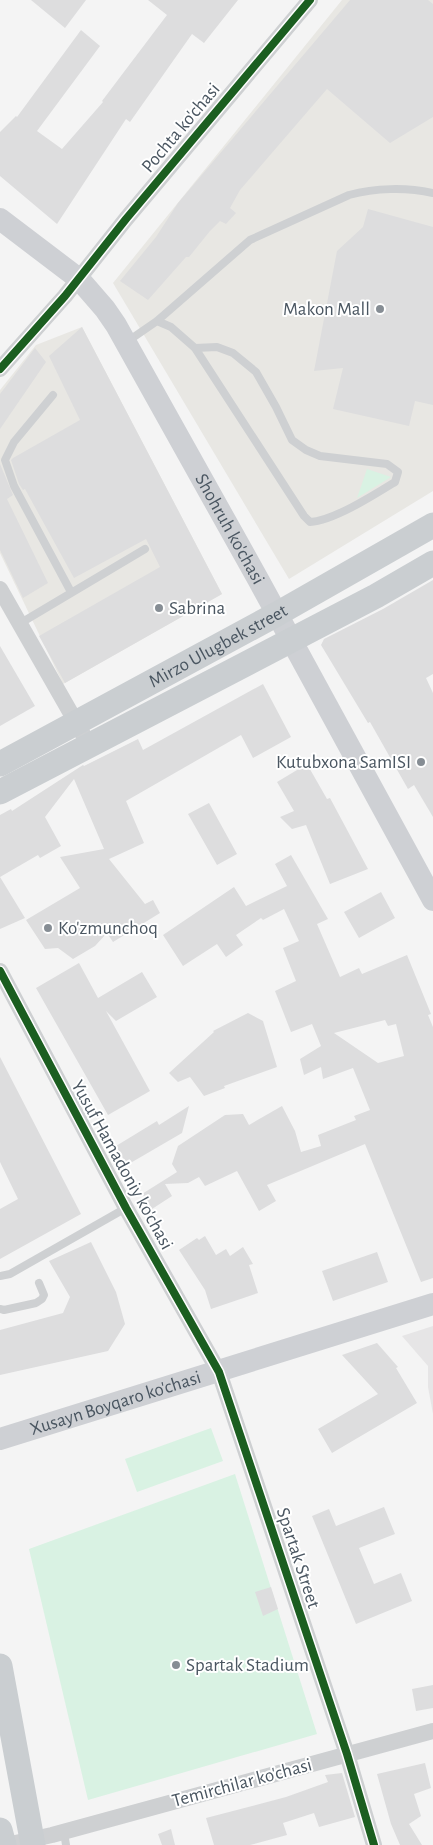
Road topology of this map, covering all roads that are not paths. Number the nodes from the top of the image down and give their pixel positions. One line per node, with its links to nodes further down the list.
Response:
1 (310, 0): 4 (street, Pochta ko'chasi)
2 (433, 193): 5 (lane)
3 (0, 219): 4 (main road, Shohruh ko'chasi)
4 (79, 279): 6 (main road, Shohruh ko'chasi); 8 (street, Pochta ko'chasi)
5 (157, 321): 6 (lane); 7 (lane)
6 (126, 342): 15 (main road, Shohruh ko'chasi)
7 (195, 348): 7 (lane)
8 (0, 369)
9 (53, 395): 14 (lane)
10 (433, 525): 15 (main road, Mirzo Ulugbek street)
11 (145, 548): 14 (lane)
12 (433, 563): 17 (main road, Mirzo Ulugbek street)
13 (0, 589): 16 (street)
14 (71, 592): 16 (lane)
15 (277, 614): 17 (main road, Shohruh ko'chasi); 18 (main road, Mirzo Ulugbek street)
16 (19, 624): 18 (street)
17 (292, 640): 18 (main road, Mirzo Ulugbek street); 21 (main road, Shohruh ko'chasi)
18 (83, 734): 19 (main road, Mirzo Ulugbek street); 20 (main road, Mirzo Ulugbek street)
19 (0, 764)
20 (0, 792)
21 (433, 900)
22 (0, 971): 23 (street, Yusuf Hamadoniy ko'chasi)
23 (126, 1208): 24 (lane); 28 (street, Yusuf Hamadoniy ko'chasi)
24 (0, 1276)
25 (38, 1282): 27 (lane)
26 (433, 1304): 28 (main road, Xusayn Boyqaro ko'chasi)
27 (0, 1310)
28 (219, 1372): 29 (main road, Xusayn Boyqaro ko'chasi); 32 (street, Spartak Street)
29 (0, 1439)
30 (0, 1666): 34 (main road)
31 (433, 1731): 32 (street, Temirchilar ko'chasi)
32 (347, 1754): 34 (street, Temirchilar ko'chasi); 36 (street, Spartak Street)
33 (0, 1830): 35 (main road)
34 (49, 1839): 35 (street, Temirchilar ko'chasi)
35 (5, 1845)
36 (374, 1845)

